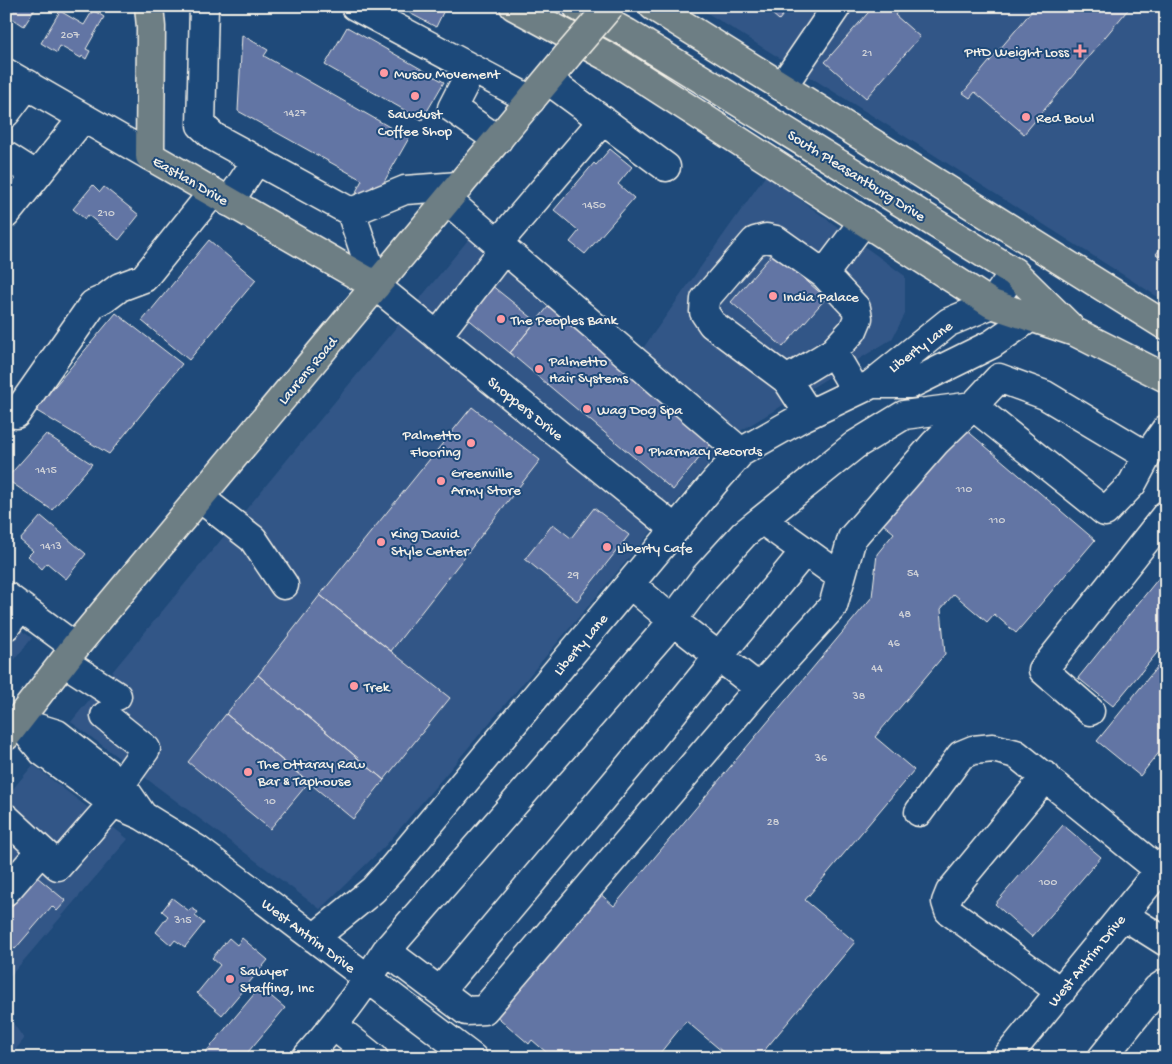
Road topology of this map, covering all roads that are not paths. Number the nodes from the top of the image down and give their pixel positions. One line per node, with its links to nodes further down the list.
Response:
1 (149, 6): 18 (main road)
2 (204, 6): 19 (street)
3 (355, 6): 9 (street)
4 (514, 6): 26 (main road)
5 (577, 6): 28 (main road, South Pleasantburg Drive)
6 (610, 6): 12 (main road, Laurens Road, bridge)
7 (653, 6): 11 (main road)
8 (837, 6): 11 (street)
9 (472, 69): 12 (street); 16 (street)
10 (17, 79): 13 (street); 14 (street, Eastlan Drive)
11 (782, 87): 33 (main road)
12 (539, 90): 15 (street); 16 (main road, Laurens Road)
13 (6, 113)
14 (83, 118): 18 (street, Eastlan Drive); 21 (street)
15 (603, 120): 20 (street); 27 (street)
16 (498, 140): 22 (main road, Laurens Road)
17 (6, 156): 21 (street)
18 (150, 156): 23 (main road, Eastlan Drive)
19 (256, 160): 23 (street); 24 (street)
20 (666, 167)
21 (36, 175): 25 (street)
22 (453, 193): 24 (street); 27 (street); 30 (main road, Laurens Road)
23 (221, 197): 30 (main road, Eastlan Drive); 41 (street)
24 (351, 212): 30 (street)
25 (6, 214)
26 (864, 222): 29 (street); 31 (main road)
27 (501, 246): 35 (street); 44 (street)
28 (1014, 272): 31 (street); 34 (main road, South Pleasantburg Drive)
29 (824, 274): 36 (street); 38 (street)
30 (376, 286): 35 (street, Shoppers Drive); 46 (main road, Laurens Road)
31 (992, 304): 32 (main road); 39 (street, Liberty Lane)
32 (1031, 317): 34 (main road); 39 (street, Liberty Lane)
33 (1166, 326)
34 (1075, 332): 37 (main road)
35 (437, 336): 49 (street, Shoppers Drive)
36 (833, 352): 38 (street); 39 (street)
37 (1166, 378)
38 (787, 380): 42 (street)
39 (864, 388): 42 (street, Liberty Lane)
40 (973, 406): 45 (street); 45 (street); 48 (street); 51 (street)
41 (16, 414)
42 (809, 414): 44 (street, Liberty Lane)
43 (1166, 429): 45 (street)
44 (742, 452): 49 (street, Liberty Lane)
45 (1147, 456)
46 (200, 498): 53 (street); 56 (main road, Laurens Road)
47 (1166, 515): 59 (street)
48 (762, 520): 50 (street); 55 (street)
49 (675, 529): 52 (street, Liberty Lane)
50 (805, 551): 51 (street); 57 (street)
51 (841, 577): 58 (street)
52 (630, 584): 55 (street); 69 (street, Liberty Lane)
53 (284, 585)
54 (11, 610): 56 (street)
55 (672, 620): 57 (street); 71 (street)
56 (70, 655): 60 (main road, Laurens Road); 62 (street)
57 (720, 656): 58 (street); 74 (street)
58 (759, 688): 76 (street)
59 (1090, 711)
60 (12, 729): 62 (street, West Antrim Drive)
61 (1046, 776): 63 (street); 66 (street); 75 (street)
62 (117, 794): 65 (street); 69 (street, West Antrim Drive)
63 (919, 812)
64 (6, 818): 65 (street)
65 (42, 851): 67 (street)
66 (1162, 866): 68 (street, West Antrim Drive)
67 (6, 892)
68 (1123, 915): 70 (street); 75 (street, West Antrim Drive)
69 (314, 938): 72 (street, West Antrim Drive)
70 (1166, 942)
71 (386, 951): 72 (street); 74 (street)
72 (369, 979): 77 (street); 78 (street, West Antrim Drive)
73 (1163, 989): 83 (street)
74 (440, 991): 76 (street)
75 (1061, 992): 82 (street, West Antrim Drive)
76 (466, 1011): 78 (street)
77 (334, 1026): 79 (street); 80 (street)
78 (444, 1037): 81 (street, West Antrim Drive)
79 (306, 1058)
80 (374, 1058)
81 (473, 1058)
82 (1006, 1058)
83 (1102, 1058)

